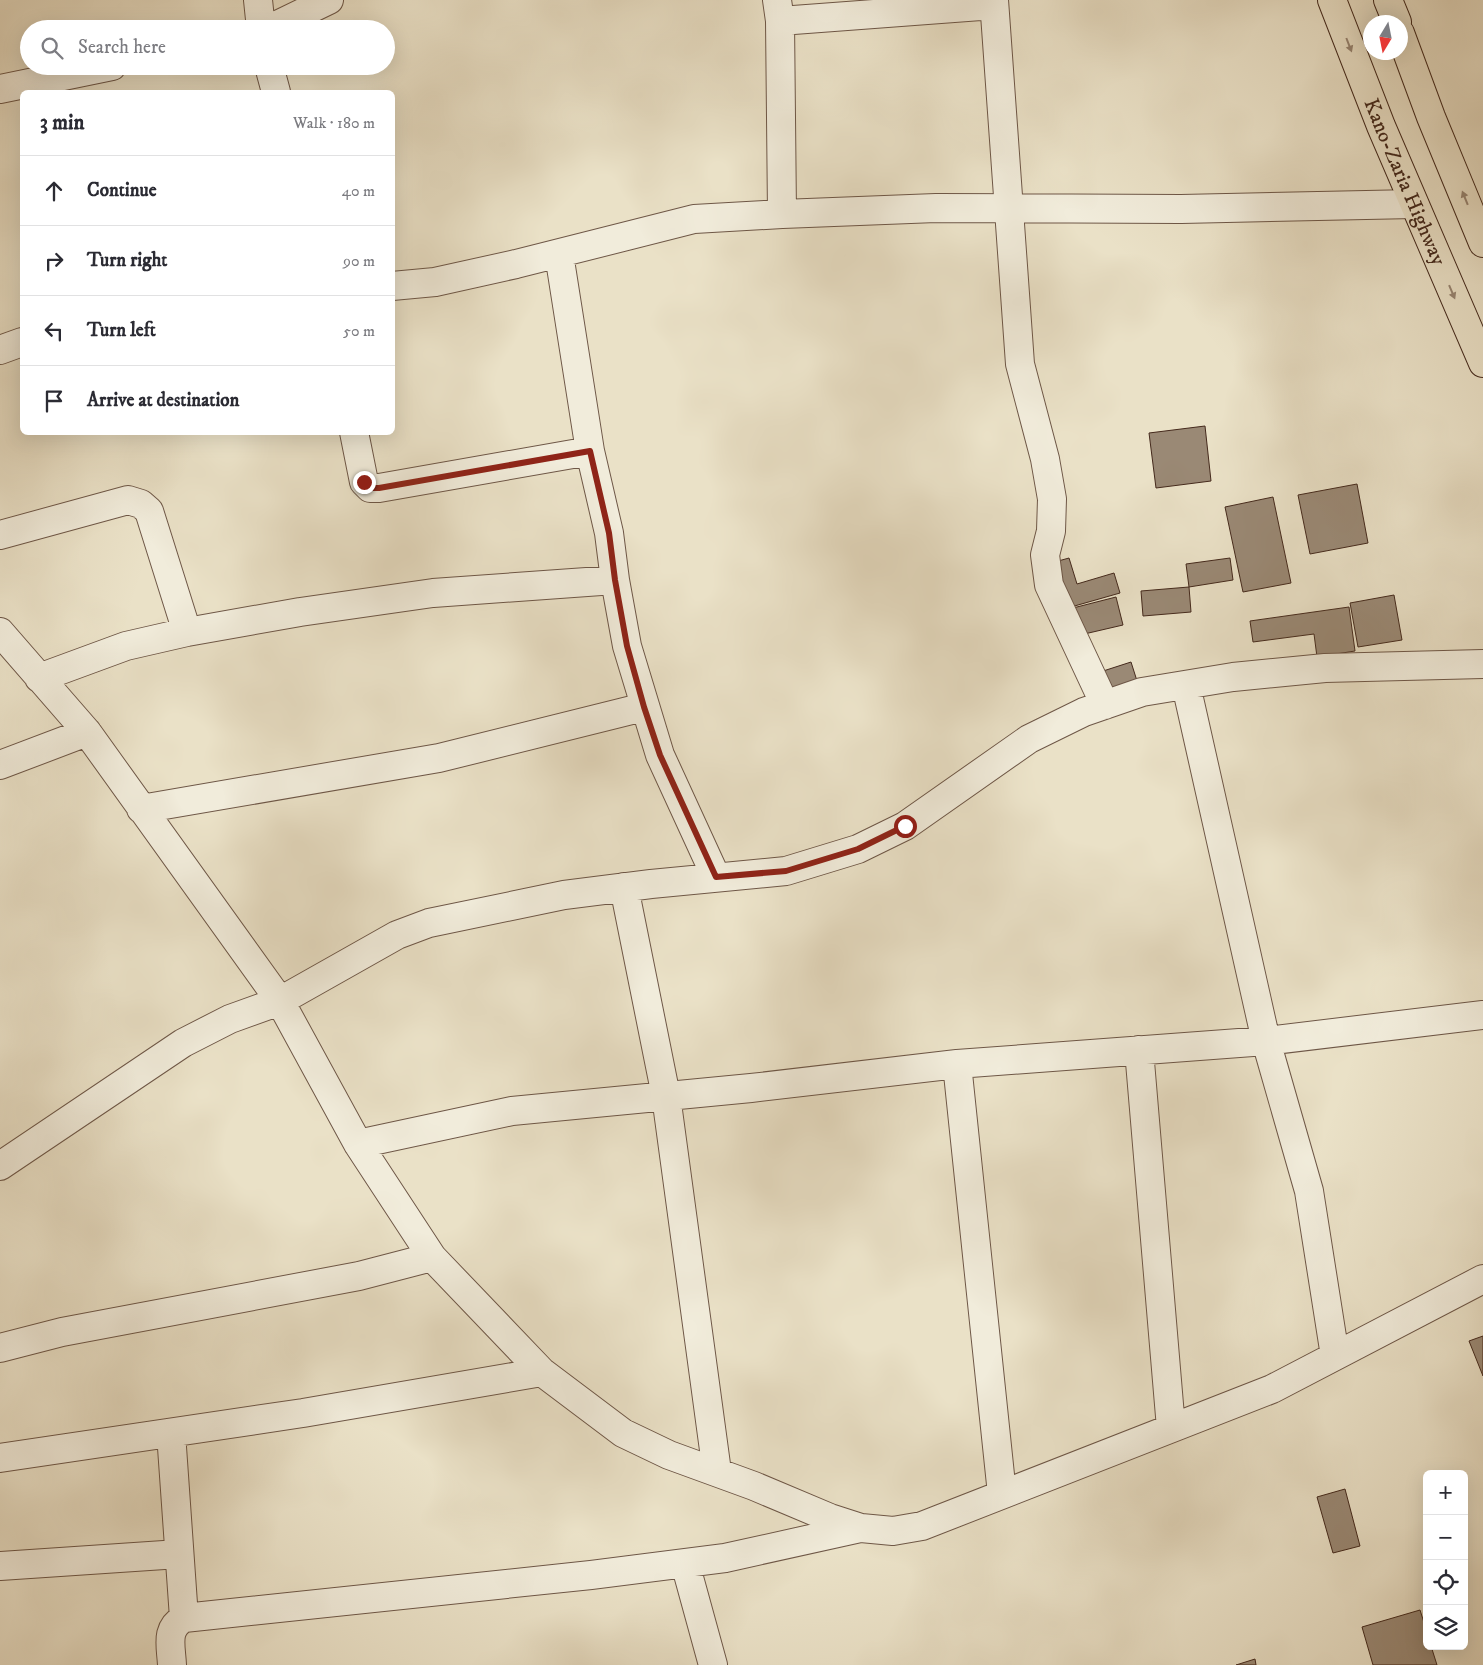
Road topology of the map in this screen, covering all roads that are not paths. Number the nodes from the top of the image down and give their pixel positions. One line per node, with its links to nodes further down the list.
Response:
1 (258, 0): 8 (street)
2 (329, 0): 9 (street)
3 (1332, 0): 15 (highway, Kano-Zaria Highway, one-way to 15)
4 (1388, 0): 7 (highway)
5 (994, 2): 6 (street); 16 (street)
6 (779, 10): 17 (street)
7 (1393, 15)
8 (259, 20)
9 (288, 20)
10 (1408, 54): 18 (highway, one-way to 10)
11 (68, 75): 13 (street)
12 (271, 75): 14 (street)
13 (0, 89)
14 (275, 90)
15 (1414, 204): 16 (street); 23 (highway, Kano-Zaria Highway, one-way to 23)
16 (1008, 208): 17 (street); 33 (street)
17 (782, 214): 19 (street)
18 (1483, 243)
19 (559, 254): 20 (street); 25 (street)
20 (395, 286)
21 (20, 343): 22 (street)
22 (0, 350)
23 (1483, 363)
24 (355, 435): 25 (street)
25 (590, 451): 27 (street)
26 (0, 535): 29 (street)
27 (615, 580): 29 (street); 34 (street)
28 (0, 632): 31 (street)
29 (187, 632): 31 (street)
30 (1483, 664): 32 (street)
31 (39, 678): 35 (street)
32 (1186, 685): 33 (street); 42 (street)
33 (1105, 705): 38 (street)
34 (644, 707): 37 (street); 38 (street)
35 (87, 732): 36 (street); 37 (street)
36 (0, 765)
37 (142, 809): 40 (street)
38 (716, 877): 39 (street)
39 (624, 887): 40 (street); 45 (street)
40 (280, 1001): 46 (street); 47 (street)
41 (1483, 1015): 42 (street)
42 (1266, 1040): 43 (street); 51 (street)
43 (1139, 1050): 44 (street); 53 (street)
44 (957, 1064): 45 (street); 57 (street)
45 (666, 1096): 46 (street); 56 (street)
46 (358, 1144): 48 (street)
47 (0, 1166)
48 (432, 1257): 50 (street); 52 (street)
49 (1483, 1279): 51 (street)
50 (0, 1348)
51 (1335, 1356): 53 (street)
52 (542, 1372): 54 (street); 56 (street)
53 (1171, 1428): 57 (street)
54 (171, 1433): 55 (street); 59 (street)
55 (0, 1458)
56 (717, 1472): 58 (street)
57 (1002, 1494): 58 (street)
58 (861, 1528): 60 (street)
59 (179, 1554): 61 (street); 62 (street)
60 (685, 1563): 62 (street); 64 (street)
61 (0, 1566)
62 (184, 1618): 63 (street)
63 (172, 1665)
64 (713, 1665)

